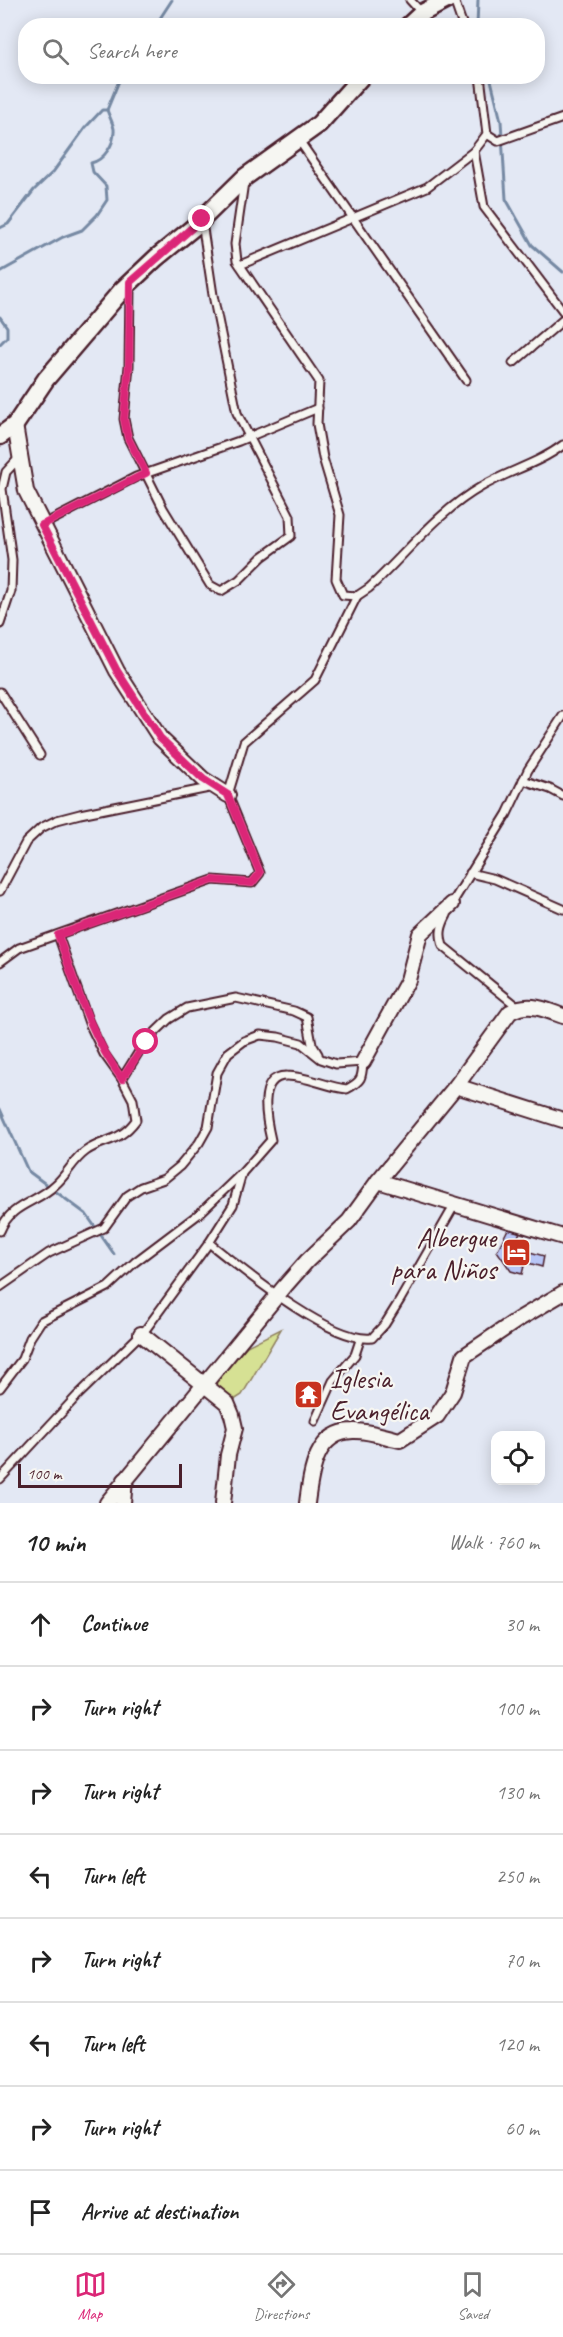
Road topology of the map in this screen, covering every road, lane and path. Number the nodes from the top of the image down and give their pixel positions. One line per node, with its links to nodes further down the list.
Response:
1 (410, 0): 4 (lane)
2 (447, 0): 4 (street)
3 (454, 0): 6 (lane)
4 (422, 13): 5 (street)
5 (417, 18)
6 (460, 18)
7 (355, 84): 11 (street)
8 (481, 84): 10 (lane)
9 (563, 118): 10 (lane)
10 (487, 134): 12 (lane)
11 (298, 139): 13 (street); 14 (lane)
12 (474, 151): 14 (lane); 18 (lane)
13 (245, 177): 15 (street); 16 (lane)
14 (352, 218): 16 (lane); 21 (lane)
15 (202, 219): 17 (street); 25 (lane)
16 (240, 265): 22 (lane)
17 (130, 282): 23 (street); 28 (lane)
18 (563, 311)
19 (563, 320): 20 (lane)
20 (513, 363)
21 (466, 380)
22 (318, 408): 25 (lane); 30 (lane)
23 (15, 425): 24 (street); 27 (street)
24 (0, 436)
25 (249, 437): 28 (lane); 28 (lane)
26 (563, 445): 30 (lane)
27 (20, 458): 29 (street); 31 (lane)
28 (146, 473): 29 (lane)
29 (42, 525): 36 (street)
30 (357, 596): 37 (lane)
31 (0, 624)
32 (0, 692): 34 (lane)
33 (563, 716): 35 (lane)
34 (40, 755)
35 (523, 780): 38 (lane); 39 (lane)
36 (214, 787): 37 (street); 40 (lane)
37 (228, 795): 43 (lane)
38 (563, 796)
39 (470, 873): 41 (lane); 42 (lane)
40 (0, 891)
41 (452, 904): 45 (lane); 48 (street)
42 (563, 909)
43 (58, 935): 44 (lane); 49 (lane)
44 (0, 962)
45 (518, 1007): 46 (street); 50 (street)
46 (563, 1016)
47 (321, 1059): 48 (lane); 49 (lane); 59 (lane)
48 (363, 1062): 52 (lane)
49 (122, 1079): 55 (lane)
50 (456, 1086): 51 (street); 53 (street)
51 (563, 1120)
52 (242, 1173): 57 (lane); 65 (lane)
53 (378, 1181): 54 (street); 61 (street)
54 (454, 1206): 56 (street); 63 (lane)
55 (0, 1232)
56 (563, 1238)
57 (210, 1243): 61 (lane); 62 (lane)
58 (563, 1282): 60 (street)
59 (0, 1287)
60 (560, 1295): 72 (street)
61 (276, 1296): 63 (lane); 64 (street)
62 (141, 1334): 64 (street); 68 (lane)
63 (360, 1340): 66 (lane)
64 (205, 1385): 67 (street); 71 (street)
65 (0, 1388)
66 (315, 1420)
67 (126, 1478): 69 (street); 70 (street)
68 (0, 1479)
69 (107, 1503)
70 (123, 1503)
71 (223, 1503)
72 (307, 1503)

